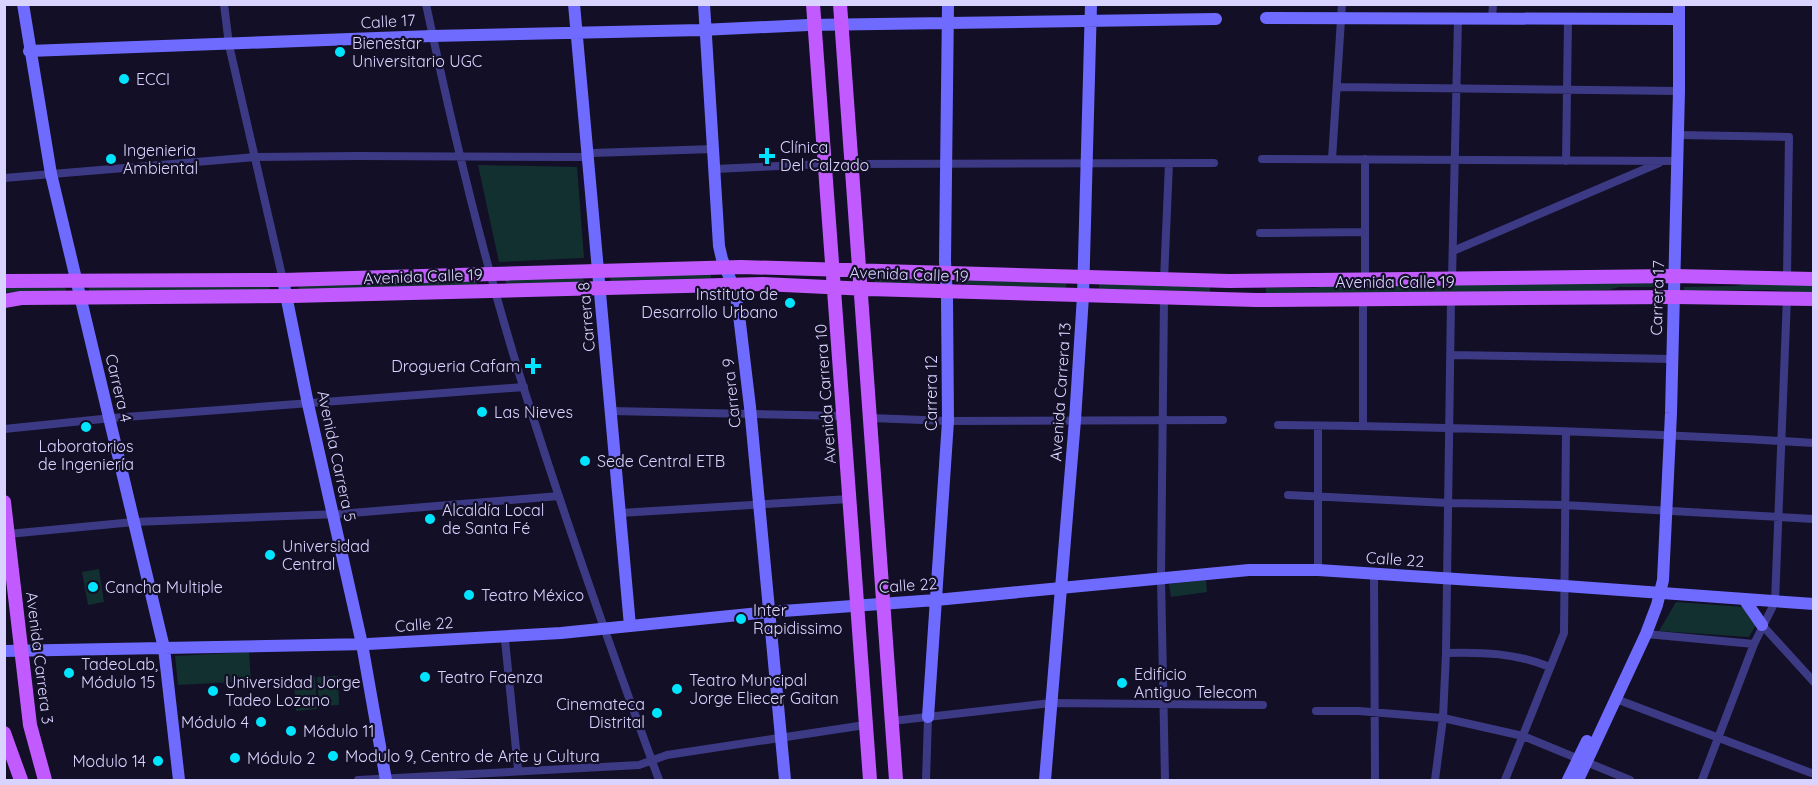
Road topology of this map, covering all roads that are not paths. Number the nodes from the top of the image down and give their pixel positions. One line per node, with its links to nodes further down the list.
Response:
1 (22, 4): 28 (street, Carrera 4)
2 (224, 4): 27 (street)
3 (426, 4): 26 (street)
4 (574, 4): 25 (street, Carrera 8)
5 (704, 4): 24 (street, Carrera 9)
6 (813, 4): 22 (main road, Avenida Carrera 10)
7 (840, 4): 23 (main road)
8 (948, 4): 21 (street, Carrera 12)
9 (1091, 4): 20 (street, Avenida Carrera 13)
10 (1342, 4): 14 (street)
11 (1493, 4): 17 (street)
12 (1679, 4): 19 (street, Carrera 17)
13 (1266, 18): 14 (street)
14 (1341, 18): 16 (street); 29 (street)
15 (1216, 19): 20 (street, Calle 17)
16 (1458, 19): 17 (street); 30 (street)
17 (1492, 19): 18 (street)
18 (1568, 19): 19 (street); 31 (street)
19 (1679, 19): 32 (street, Carrera 17)
20 (1090, 20): 21 (street, Calle 17); 45 (street, Avenida Carrera 13)
21 (947, 24): 23 (street, Calle 17); 50 (street, Carrera 12)
22 (815, 25): 23 (street, Calle 17); 24 (street, Calle 17); 48 (main road, Avenida Carrera 10)
23 (842, 25): 49 (main road)
24 (706, 29): 25 (street, Calle 17); 34 (street, Carrera 9)
25 (576, 32): 26 (street, Calle 17); 35 (street, Carrera 8)
26 (432, 36): 27 (street, Calle 17); 36 (street)
27 (229, 45): 28 (street, Calle 17); 37 (street)
28 (29, 51): 52 (street, Carrera 4)
29 (1337, 87): 30 (street); 39 (street)
30 (1456, 88): 31 (street); 41 (street)
31 (1567, 89): 32 (street); 42 (street)
32 (1679, 91): 33 (street, Carrera 17)
33 (1678, 135): 44 (street, Carrera 17); 64 (street)
34 (714, 149): 35 (street); 51 (street, Carrera 9)
35 (588, 156): 36 (street); 59 (street, Carrera 8)
36 (459, 157): 37 (street); 61 (street)
37 (256, 158): 52 (street); 68 (street)
38 (1262, 159): 39 (street)
39 (1332, 159): 40 (street)
40 (1365, 159): 41 (street); 54 (street)
41 (1455, 160): 42 (street); 56 (street)
42 (1566, 160): 43 (street)
43 (1663, 161): 44 (street); 56 (street)
44 (1677, 161): 63 (street, Carrera 17)
45 (1086, 163): 46 (street); 50 (street); 65 (street, Avenida Carrera 13)
46 (1169, 163): 47 (street); 69 (street)
47 (1214, 163)
48 (825, 164): 51 (street); 58 (main road, Avenida Carrera 10)
49 (852, 164): 50 (street); 60 (main road)
50 (945, 164): 62 (street, Carrera 12)
51 (715, 169): 57 (street, Carrera 9)
52 (51, 174): 53 (street); 72 (street, Carrera 4)
53 (4, 178)
54 (1365, 232): 55 (street); 70 (street)
55 (1260, 233)
56 (1453, 251): 66 (street)
57 (725, 268): 58 (main road, Avenida Calle 19); 59 (main road, Avenida Calle 19); 73 (street, Carrera 9)
58 (833, 270): 60 (main road, Avenida Calle 19); 75 (main road, Avenida Carrera 10)
59 (598, 271): 61 (main road, Avenida Calle 19); 74 (street, Carrera 8)
60 (860, 271): 62 (main road, Avenida Calle 19); 76 (main road)
61 (491, 274): 68 (main road, Avenida Calle 19); 77 (street)
62 (945, 274): 65 (main road, Avenida Calle 19); 78 (street, Carrera 12)
63 (1674, 276): 64 (main road, Avenida Calle 19); 66 (main road, Avenida Calle 19); 82 (street, Carrera 17)
64 (1787, 277): 67 (main road, Avenida Calle 19)
65 (1083, 278): 69 (main road, Avenida Calle 19); 80 (street, Avenida Carrera 13)
66 (1452, 279): 70 (main road, Avenida Calle 19)
67 (1814, 279)
68 (283, 280): 72 (main road, Avenida Calle 19); 79 (street, Avenida Carrera 5)
69 (1164, 280): 70 (main road, Avenida Calle 19)
70 (1365, 280)
71 (4, 281): 72 (main road, Avenida Calle 19)
72 (76, 281): 81 (street, Carrera 4)
73 (732, 285): 74 (main road, Avenida Calle 19); 75 (main road, Avenida Calle 19); 94 (street, Carrera 9)
74 (600, 288): 77 (main road, Avenida Calle 19); 93 (street, Carrera 8)
75 (834, 288): 76 (main road, Avenida Calle 19); 95 (main road, Avenida Carrera 10)
76 (861, 289): 78 (main road, Avenida Calle 19); 97 (main road)
77 (495, 290): 79 (main road, Avenida Calle 19); 91 (street)
78 (947, 292): 80 (main road, Avenida Calle 19); 101 (street, Carrera 12)
79 (286, 296): 81 (main road, Avenida Calle 19); 92 (street, Avenida Carrera 5)
80 (1083, 296): 84 (main road, Avenida Calle 19); 98 (street, Avenida Carrera 13)
81 (80, 297): 88 (main road, Avenida Calle 19); 96 (street, Carrera 4)
82 (1674, 297): 83 (main road, Avenida Calle 19); 85 (main road, Avenida Calle 19); 90 (street, Carrera 17)
83 (1787, 297): 87 (main road, Avenida Calle 19); 109 (street)
84 (1164, 298): 86 (main road, Avenida Calle 19); 99 (street)
85 (1451, 298): 86 (main road, Avenida Calle 19); 89 (street)
86 (1364, 299): 104 (street)
87 (1814, 299)
88 (4, 301)
89 (1450, 355): 90 (street); 105 (street)
90 (1672, 359): 108 (street, Carrera 17)
91 (524, 387): 92 (street); 112 (street)
92 (308, 404): 96 (street); 121 (street, Avenida Carrera 5)
93 (611, 411): 94 (street); 120 (street, Carrera 8)
94 (751, 414): 95 (street); 117 (street, Carrera 9)
95 (844, 417): 114 (main road, Avenida Carrera 10)
96 (110, 418): 106 (street); 124 (street, Carrera 4)
97 (871, 418): 101 (street); 136 (main road)
98 (1075, 420): 99 (street); 101 (street); 131 (street, Avenida Carrera 13)
99 (1162, 420): 100 (street); 128 (street)
100 (1223, 420)
101 (948, 421): 134 (street, Carrera 12)
102 (1278, 425): 103 (street)
103 (1318, 426): 104 (street); 113 (street)
104 (1362, 426): 105 (street)
105 (1449, 428): 107 (street); 116 (street)
106 (4, 429)
107 (1566, 432): 108 (street); 118 (street)
108 (1670, 435): 109 (street); 119 (street, Carrera 17)
109 (1781, 441): 110 (street); 122 (street)
110 (1814, 443)
111 (1288, 495): 113 (street)
112 (559, 496): 121 (street); 142 (street)
113 (1318, 497): 116 (street); 126 (street)
114 (850, 499): 117 (street); 138 (main road, Avenida Carrera 10)
115 (4, 502): 125 (main road, Avenida Carrera 3)
116 (1448, 503): 118 (street); 129 (street)
117 (758, 505): 120 (street); 139 (street, Carrera 9)
118 (1564, 505): 119 (street); 130 (street)
119 (1667, 512): 122 (street); 132 (street, Carrera 17)
120 (620, 513): 141 (street, Carrera 8)
121 (333, 514): 124 (street); 146 (street, Avenida Carrera 5)
122 (1778, 518): 123 (street); 135 (street)
123 (1814, 519)
124 (134, 522): 125 (street); 147 (street, Carrera 4)
125 (8, 534): 149 (main road, Avenida Carrera 3)
126 (1318, 570): 127 (street, Calle 22); 128 (street, Calle 22)
127 (1374, 574): 129 (street, Calle 22); 158 (street)
128 (1161, 578): 131 (street, Calle 22); 155 (street)
129 (1447, 579): 130 (street, Calle 22); 150 (street)
130 (1565, 586): 132 (street, Calle 22); 151 (street)
131 (1061, 589): 134 (street, Calle 22); 154 (street, Avenida Carrera 13)
132 (1661, 592): 133 (street, Calle 22); 143 (street, Carrera 17); 168 (street, Carrera 17)
133 (1744, 599): 135 (street, Calle 22); 140 (street)
134 (936, 600): 136 (street, Calle 22); 159 (street, Carrera 12)
135 (1775, 602): 137 (street, Calle 22); 140 (street)
136 (884, 604): 138 (street, Calle 22); 161 (main road)
137 (1814, 604)
138 (858, 605): 139 (street, Calle 22); 162 (main road, Avenida Carrera 10)
139 (769, 612): 141 (street, Calle 22); 165 (street, Carrera 9)
140 (1762, 625): 145 (street); 152 (street)
141 (630, 626): 142 (street, Calle 22)
142 (603, 629): 146 (street, Calle 22); 167 (street)
143 (1646, 634): 145 (street); 153 (street, Carrera 17)
144 (505, 640): 170 (street)
145 (1754, 644): 166 (street)
146 (362, 645): 147 (street, Calle 22); 177 (street, Avenida Carrera 5)
147 (164, 648): 149 (street, Calle 22); 175 (street, Carrera 4)
148 (4, 651): 149 (street, Calle 22)
149 (21, 651): 174 (main road, Avenida Carrera 3)
150 (1446, 653): 151 (street); 160 (street)
151 (1550, 667): 164 (street)
152 (1814, 682)
153 (1616, 699): 166 (street); 168 (street, Carrera 17)
154 (1052, 702): 155 (street); 159 (street); 183 (street, Avenida Carrera 13)
155 (1164, 704): 156 (street); 184 (street)
156 (1263, 705)
157 (1316, 711): 158 (street)
158 (1376, 712): 160 (street); 185 (street)
159 (928, 717): 161 (street); 182 (street, Carrera 12)
160 (1443, 718): 164 (street); 186 (street)
161 (892, 721): 181 (main road)
162 (865, 725): 165 (street); 180 (main road, Avenida Carrera 10)
163 (4, 733): 173 (main road)
164 (1523, 736): 168 (street); 187 (street)
165 (781, 737): 167 (street); 179 (street, Carrera 9)
166 (1720, 737): 171 (street); 191 (street)
167 (651, 761): 177 (street); 178 (street)
168 (1582, 762): 188 (street, Carrera 17); 189 (street, Carrera 17); 190 (street)
169 (4, 768): 172 (main road)
170 (518, 769)
171 (1812, 774)
172 (16, 780)
173 (21, 780)
174 (45, 780)
175 (179, 780)
176 (358, 780): 177 (street)
177 (386, 780)
178 (659, 780)
179 (785, 780)
180 (870, 780)
181 (896, 780)
182 (926, 780)
183 (1045, 780)
184 (1165, 780)
185 (1375, 780)
186 (1435, 780)
187 (1505, 780)
188 (1568, 780)
189 (1578, 780)
190 (1630, 780)
191 (1702, 780)

